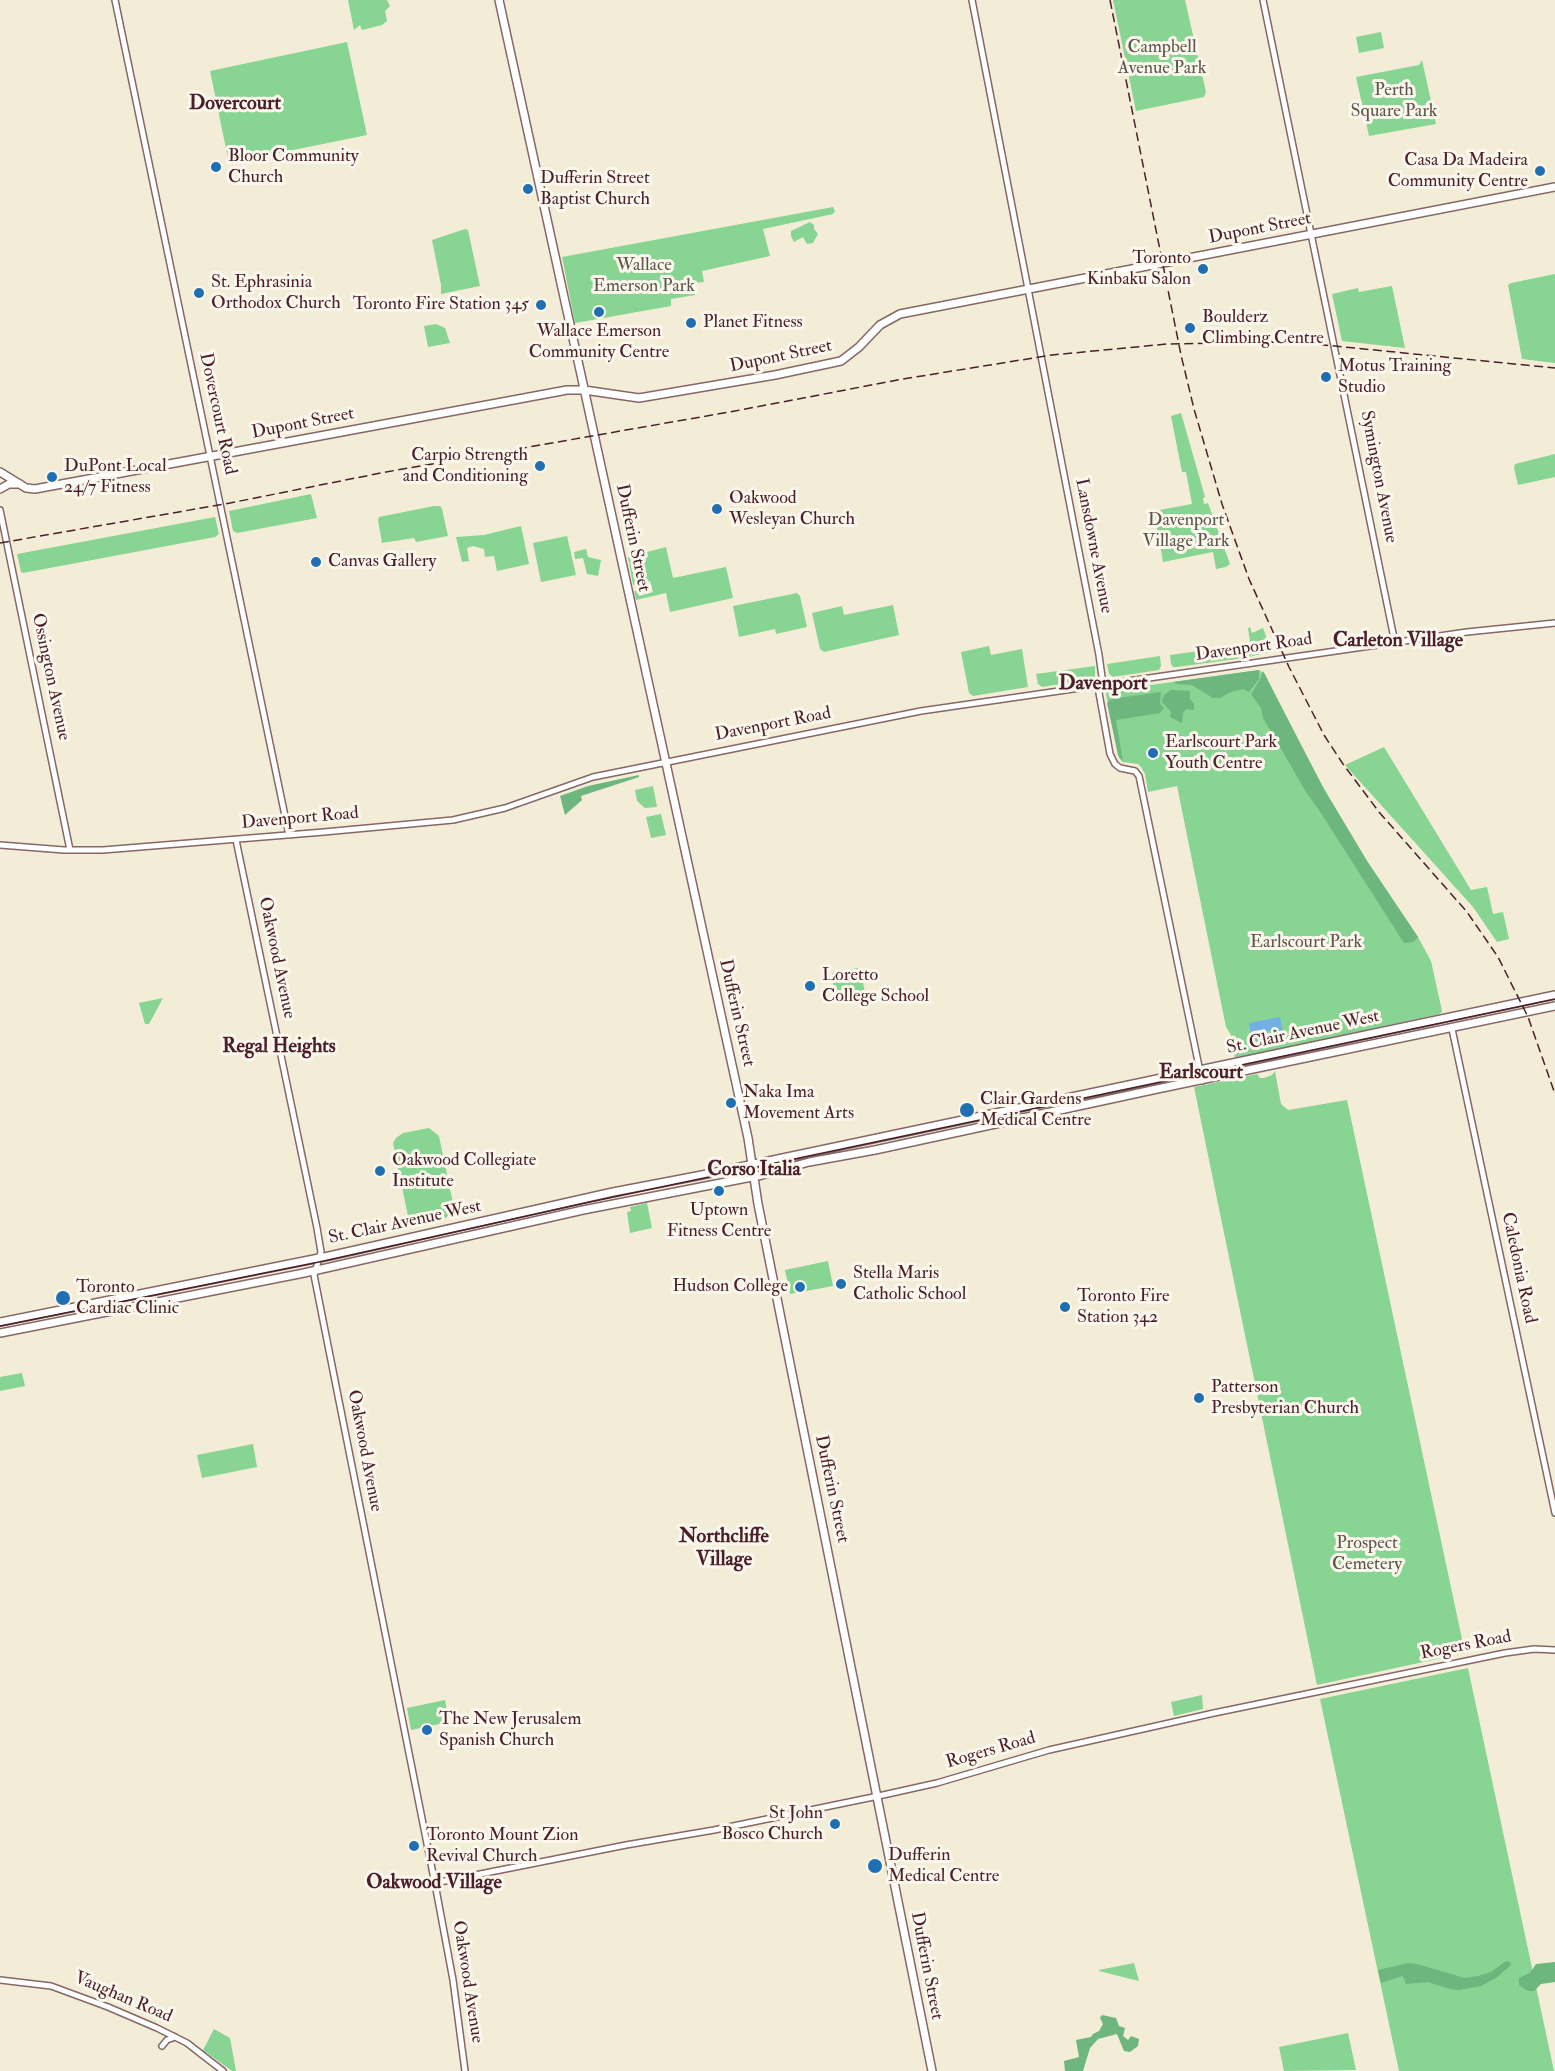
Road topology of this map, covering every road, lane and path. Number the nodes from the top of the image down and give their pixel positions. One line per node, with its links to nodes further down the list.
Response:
1 (115, 0): 9 (street, Dovercourt Road)
2 (499, 0): 8 (main road, Dufferin Street)
3 (972, 0): 7 (street, Lansdowne Avenue)
4 (1263, 0): 6 (street, Symington Avenue)
5 (1555, 187): 6 (main road, Dupont Street)
6 (1312, 234): 7 (main road, Dupont Street); 15 (street, Symington Avenue)
7 (1028, 290): 8 (main road, Dupont Street); 16 (street, Lansdowne Avenue)
8 (584, 390): 9 (main road, Dupont Street); 17 (main road, Dufferin Street)
9 (210, 457): 11 (main road, Dupont Street); 18 (street, Dovercourt Road)
10 (0, 472): 11 (main road, Dupont Street)
11 (20, 484): 12 (main road)
12 (0, 489)
13 (0, 510): 21 (street, Ossington Avenue)
14 (1555, 623): 15 (street, Davenport Road)
15 (1395, 642): 16 (street, Davenport Road)
16 (1101, 685): 17 (street, Davenport Road); 25 (street, Lansdowne Avenue)
17 (666, 762): 18 (street, Davenport Road); 27 (main road, Dufferin Street)
18 (288, 835): 19 (street, Davenport Road)
19 (236, 840): 21 (street, Davenport Road); 29 (street, Oakwood Avenue)
20 (0, 845): 21 (street, Davenport Road)
21 (70, 850)
22 (1555, 995): 25 (main road, St. Clair Avenue West)
23 (1555, 1006): 24 (main road, St. Clair Avenue West)
24 (1452, 1029): 26 (main road, St. Clair Avenue West); 33 (street, Caledonia Road)
25 (1199, 1069): 26 (street, Lansdowne Avenue); 27 (main road, St. Clair Avenue West)
26 (1202, 1081): 28 (main road, St. Clair Avenue West)
27 (752, 1164): 28 (main road, Dufferin Street); 29 (main road, St. Clair Avenue West)
28 (753, 1176): 30 (main road, St. Clair Avenue West); 35 (main road, Dufferin Street)
29 (320, 1257): 30 (street, Oakwood Avenue); 31 (main road, St. Clair Avenue West)
30 (315, 1270): 32 (main road, St. Clair Avenue West); 36 (street, Oakwood Avenue)
31 (0, 1322)
32 (0, 1333)
33 (1555, 1513)
34 (1555, 1650): 35 (street, Rogers Road)
35 (877, 1796): 36 (street, Rogers Road); 42 (main road, Dufferin Street)
36 (435, 1883): 41 (street, Oakwood Avenue)
37 (0, 1980): 38 (street, Vaughan Road)
38 (176, 2037): 39 (street); 40 (street, Vaughan Road)
39 (162, 2046)
40 (223, 2071)
41 (465, 2071)
42 (932, 2071)

